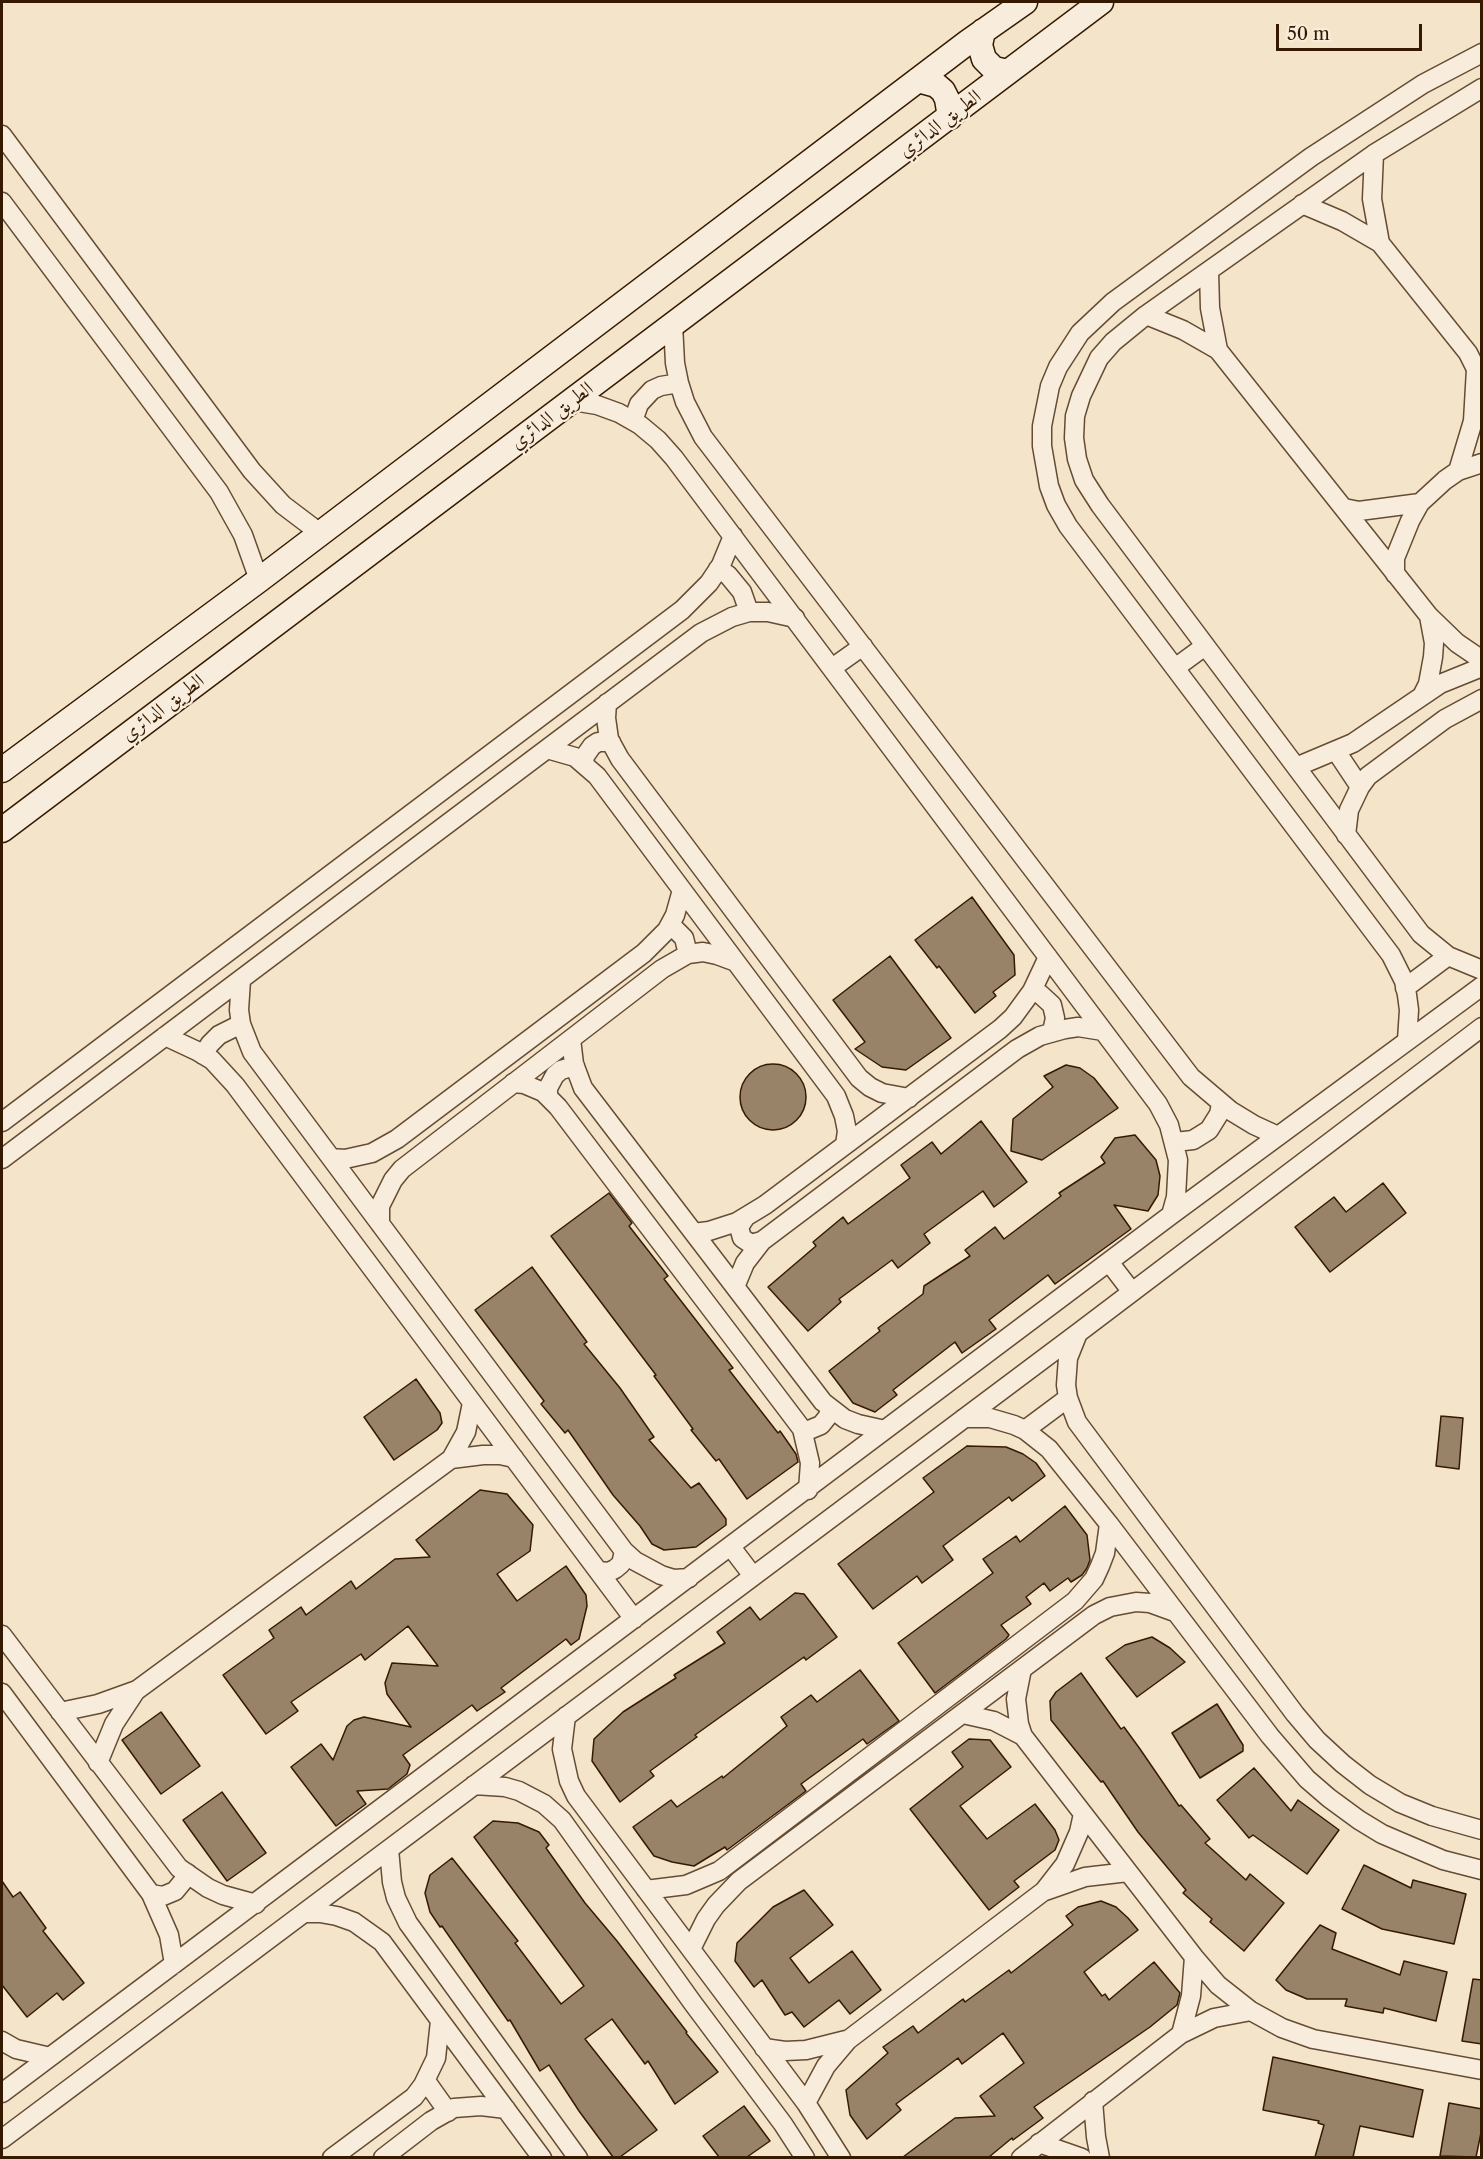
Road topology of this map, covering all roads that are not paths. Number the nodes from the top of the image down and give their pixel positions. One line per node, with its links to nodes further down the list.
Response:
1 (1025, 2): 3 (main road)
2 (1101, 2): 5 (main road, الطريق الدائري)
3 (983, 31): 5 (main road); 6 (main road)
4 (1482, 53): 7 (street)
5 (1008, 72): 10 (main road, الطريق الدائري)
6 (918, 80): 10 (main road); 30 (main road)
7 (1423, 84): 9 (street); 15 (street)
8 (1481, 89): 9 (street)
9 (1440, 112): 12 (street)
10 (950, 117): 20 (main road, الطريق الدائري)
11 (2, 135): 30 (street)
12 (1374, 154): 14 (street); 16 (street)
13 (2, 202): 34 (street)
14 (1302, 204): 16 (street); 17 (street)
15 (1214, 226): 17 (street); 43 (street)
16 (1380, 243): 22 (street)
17 (1234, 253): 18 (street)
18 (1209, 271): 19 (street); 21 (street)
19 (1146, 315): 21 (street); 39 (street)
20 (673, 324): 23 (street); 24 (main road, الطريق الدائري)
21 (1218, 350): 29 (street)
22 (1479, 374): 27 (street)
23 (679, 383): 25 (street); 38 (street)
24 (573, 401): 25 (street); 54 (main road, الطريق الدائري)
25 (633, 422): 31 (street)
26 (1482, 463): 27 (street)
27 (1458, 471): 28 (street)
28 (1420, 503): 29 (street); 33 (street)
29 (1344, 508): 33 (street)
30 (320, 533): 34 (main road)
31 (733, 536): 32 (street); 37 (street)
32 (718, 569): 35 (street); 56 (street)
33 (1395, 574): 36 (street)
34 (259, 580): 52 (main road)
35 (749, 612): 37 (street); 46 (street)
36 (1429, 616): 40 (street); 44 (street)
37 (795, 618): 42 (street)
38 (863, 646): 42 (street); 83 (street)
39 (1205, 646): 43 (street); 51 (street)
40 (1482, 660)
41 (1482, 667): 44 (street)
42 (832, 668): 62 (street)
43 (1175, 668): 67 (street)
44 (1422, 696): 49 (street)
45 (1482, 699): 53 (street)
46 (607, 703): 47 (street); 48 (street)
47 (611, 742): 50 (street); 78 (street)
48 (547, 749): 50 (street); 58 (street)
49 (1336, 751): 51 (street); 53 (street)
50 (584, 763): 57 (street)
51 (1296, 767): 55 (street)
52 (2, 770)
53 (1360, 787): 55 (street)
54 (2, 830)
55 (1346, 835): 61 (street)
56 (332, 873): 58 (street); 84 (street)
57 (682, 890): 59 (street); 63 (street)
58 (349, 898): 65 (street)
59 (669, 927): 60 (street); 88 (street)
60 (688, 954): 63 (street); 74 (street)
61 (1448, 956): 64 (street); 67 (street)
62 (1048, 957): 68 (street); 71 (street)
63 (736, 962): 81 (street)
64 (1482, 970)
65 (241, 980): 69 (street); 73 (street)
66 (1482, 986): 75 (street)
67 (1406, 988): 75 (street)
68 (1032, 991): 72 (street); 82 (street)
69 (241, 1024): 76 (street); 89 (street)
70 (1482, 1027): 99 (street)
71 (1103, 1030): 72 (street); 86 (street)
72 (1052, 1032): 96 (street)
73 (165, 1036): 76 (street); 90 (street)
74 (571, 1039): 77 (street); 79 (street)
75 (1407, 1040): 85 (street)
76 (203, 1055): 102 (street)
77 (575, 1066): 80 (street); 95 (street)
78 (859, 1078): 81 (street); 82 (street)
79 (513, 1083): 80 (street); 91 (street)
80 (548, 1096): 105 (street)
81 (836, 1096): 87 (street)
82 (909, 1098): 87 (street)
83 (1221, 1104): 85 (street); 86 (street)
84 (2, 1122)
85 (1278, 1136): 92 (street)
86 (1175, 1142): 92 (street)
87 (846, 1145): 93 (street)
88 (385, 1147): 89 (street); 91 (street)
89 (331, 1158): 94 (street)
90 (2, 1159)
91 (402, 1169): 94 (street)
92 (1172, 1215): 97 (street)
93 (745, 1218): 95 (street); 96 (street)
94 (380, 1224): 113 (street)
95 (694, 1233): 98 (street)
96 (762, 1242): 98 (street)
97 (1109, 1263): 99 (street); 106 (street)
98 (735, 1287): 103 (street)
99 (1132, 1292): 100 (street)
100 (1078, 1333): 101 (street); 104 (street)
101 (1068, 1398): 107 (street); 132 (street)
102 (472, 1403): 108 (street); 109 (street)
103 (829, 1408): 105 (street); 106 (street)
104 (964, 1418): 107 (street); 115 (street)
105 (802, 1429): 110 (street)
106 (885, 1430): 110 (street)
107 (1025, 1430): 111 (street)
108 (514, 1458): 109 (street); 114 (street)
109 (451, 1459): 121 (street)
110 (808, 1490): 112 (street)
111 (1109, 1524): 117 (street); 137 (street)
112 (731, 1547): 115 (street); 116 (street)
113 (624, 1551): 114 (street); 116 (street)
114 (598, 1571): 118 (street)
115 (753, 1576): 125 (street)
116 (689, 1578): 118 (street)
117 (1175, 1612): 120 (street); 134 (street)
118 (634, 1620): 140 (street)
119 (2, 1635): 123 (street)
120 (1022, 1669): 124 (street); 126 (street)
121 (136, 1690): 123 (street); 127 (street)
122 (2, 1693): 139 (street)
123 (60, 1712): 127 (street)
124 (963, 1714): 126 (street); 144 (street)
125 (566, 1716): 128 (street); 129 (street)
126 (1023, 1736): 131 (street)
127 (98, 1763): 136 (street)
128 (474, 1785): 130 (street); 133 (street)
129 (576, 1796): 130 (street); 137 (street)
130 (555, 1813): 148 (street)
131 (1083, 1814): 135 (street); 138 (street)
132 (1482, 1830)
133 (389, 1849): 141 (street); 142 (street)
134 (1482, 1870)
135 (1128, 1872): 138 (street); 145 (street)
136 (186, 1873): 139 (street); 140 (street)
137 (646, 1890): 144 (street)
138 (1044, 1891): 152 (street)
139 (151, 1894): 146 (street)
140 (256, 1904): 146 (street)
141 (304, 1913): 143 (street); 163 (street)
142 (408, 1923): 143 (street); 168 (street)
143 (382, 1942): 150 (street)
144 (691, 1949): 147 (street)
145 (1194, 1957): 149 (street); 151 (street)
146 (174, 1964): 155 (street)
147 (717, 1985): 148 (street); 154 (street)
148 (692, 2002): 169 (street)
149 (1251, 2011): 151 (street); 156 (street)
150 (440, 2021): 157 (street); 161 (street)
151 (1181, 2034): 159 (street)
152 (848, 2040): 154 (street); 160 (street)
153 (2, 2041): 155 (street)
154 (764, 2048): 160 (street)
155 (50, 2057): 158 (street)
156 (1482, 2070)
157 (426, 2081): 162 (street); 165 (street)
158 (2, 2094)
159 (1093, 2101): 164 (street); 173 (street)
160 (806, 2103): 170 (street)
161 (506, 2109): 162 (street); 167 (street)
162 (448, 2112): 166 (street)
163 (2, 2139)
164 (1040, 2143): 171 (street); 172 (street)
165 (332, 2157)
166 (383, 2157)
167 (542, 2157)
168 (578, 2157)
169 (805, 2157)
170 (841, 2157)
171 (1021, 2157)
172 (1082, 2157)
173 (1100, 2157)

